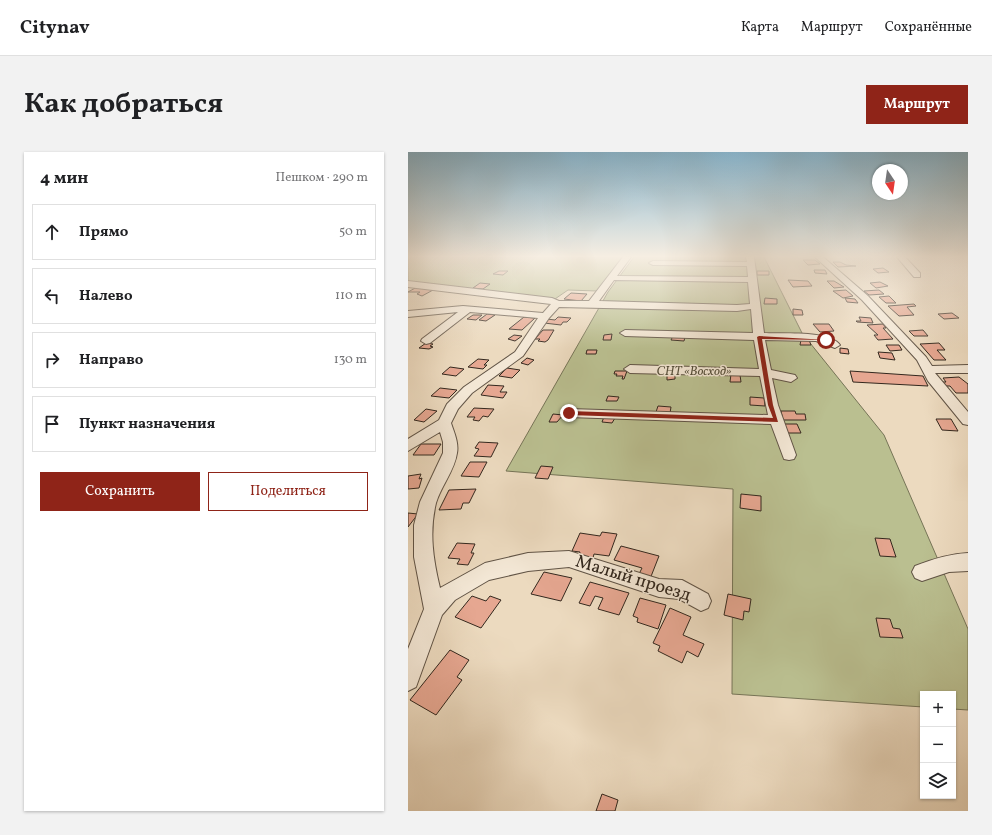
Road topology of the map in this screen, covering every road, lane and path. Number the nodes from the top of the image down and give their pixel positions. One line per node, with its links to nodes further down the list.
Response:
1 (440, 288): 5 (street)
2 (605, 288): 6 (street)
3 (753, 288): 7 (street)
4 (853, 288): 17 (street)
5 (557, 304): 6 (street); 10 (street)
6 (592, 304): 7 (street)
7 (755, 306): 12 (street)
8 (469, 309): 9 (street); 10 (street); 13 (street)
9 (408, 314)
10 (545, 316): 23 (street)
11 (625, 333): 12 (street)
12 (759, 337): 14 (street); 18 (street)
13 (426, 341)
14 (836, 345)
15 (630, 369): 18 (street)
16 (968, 369): 17 (street)
17 (928, 370): 22 (street)
18 (766, 372): 19 (street); 21 (street)
19 (791, 378)
20 (569, 413): 21 (street)
21 (776, 420): 25 (street)
22 (968, 421)
23 (444, 423): 24 (street); 29 (street)
24 (408, 446)
25 (789, 455)
26 (968, 562): 27 (street)
27 (922, 572)
28 (701, 600): 29 (street, Малый проезд)
29 (434, 608): 30 (street)
30 (408, 679)

